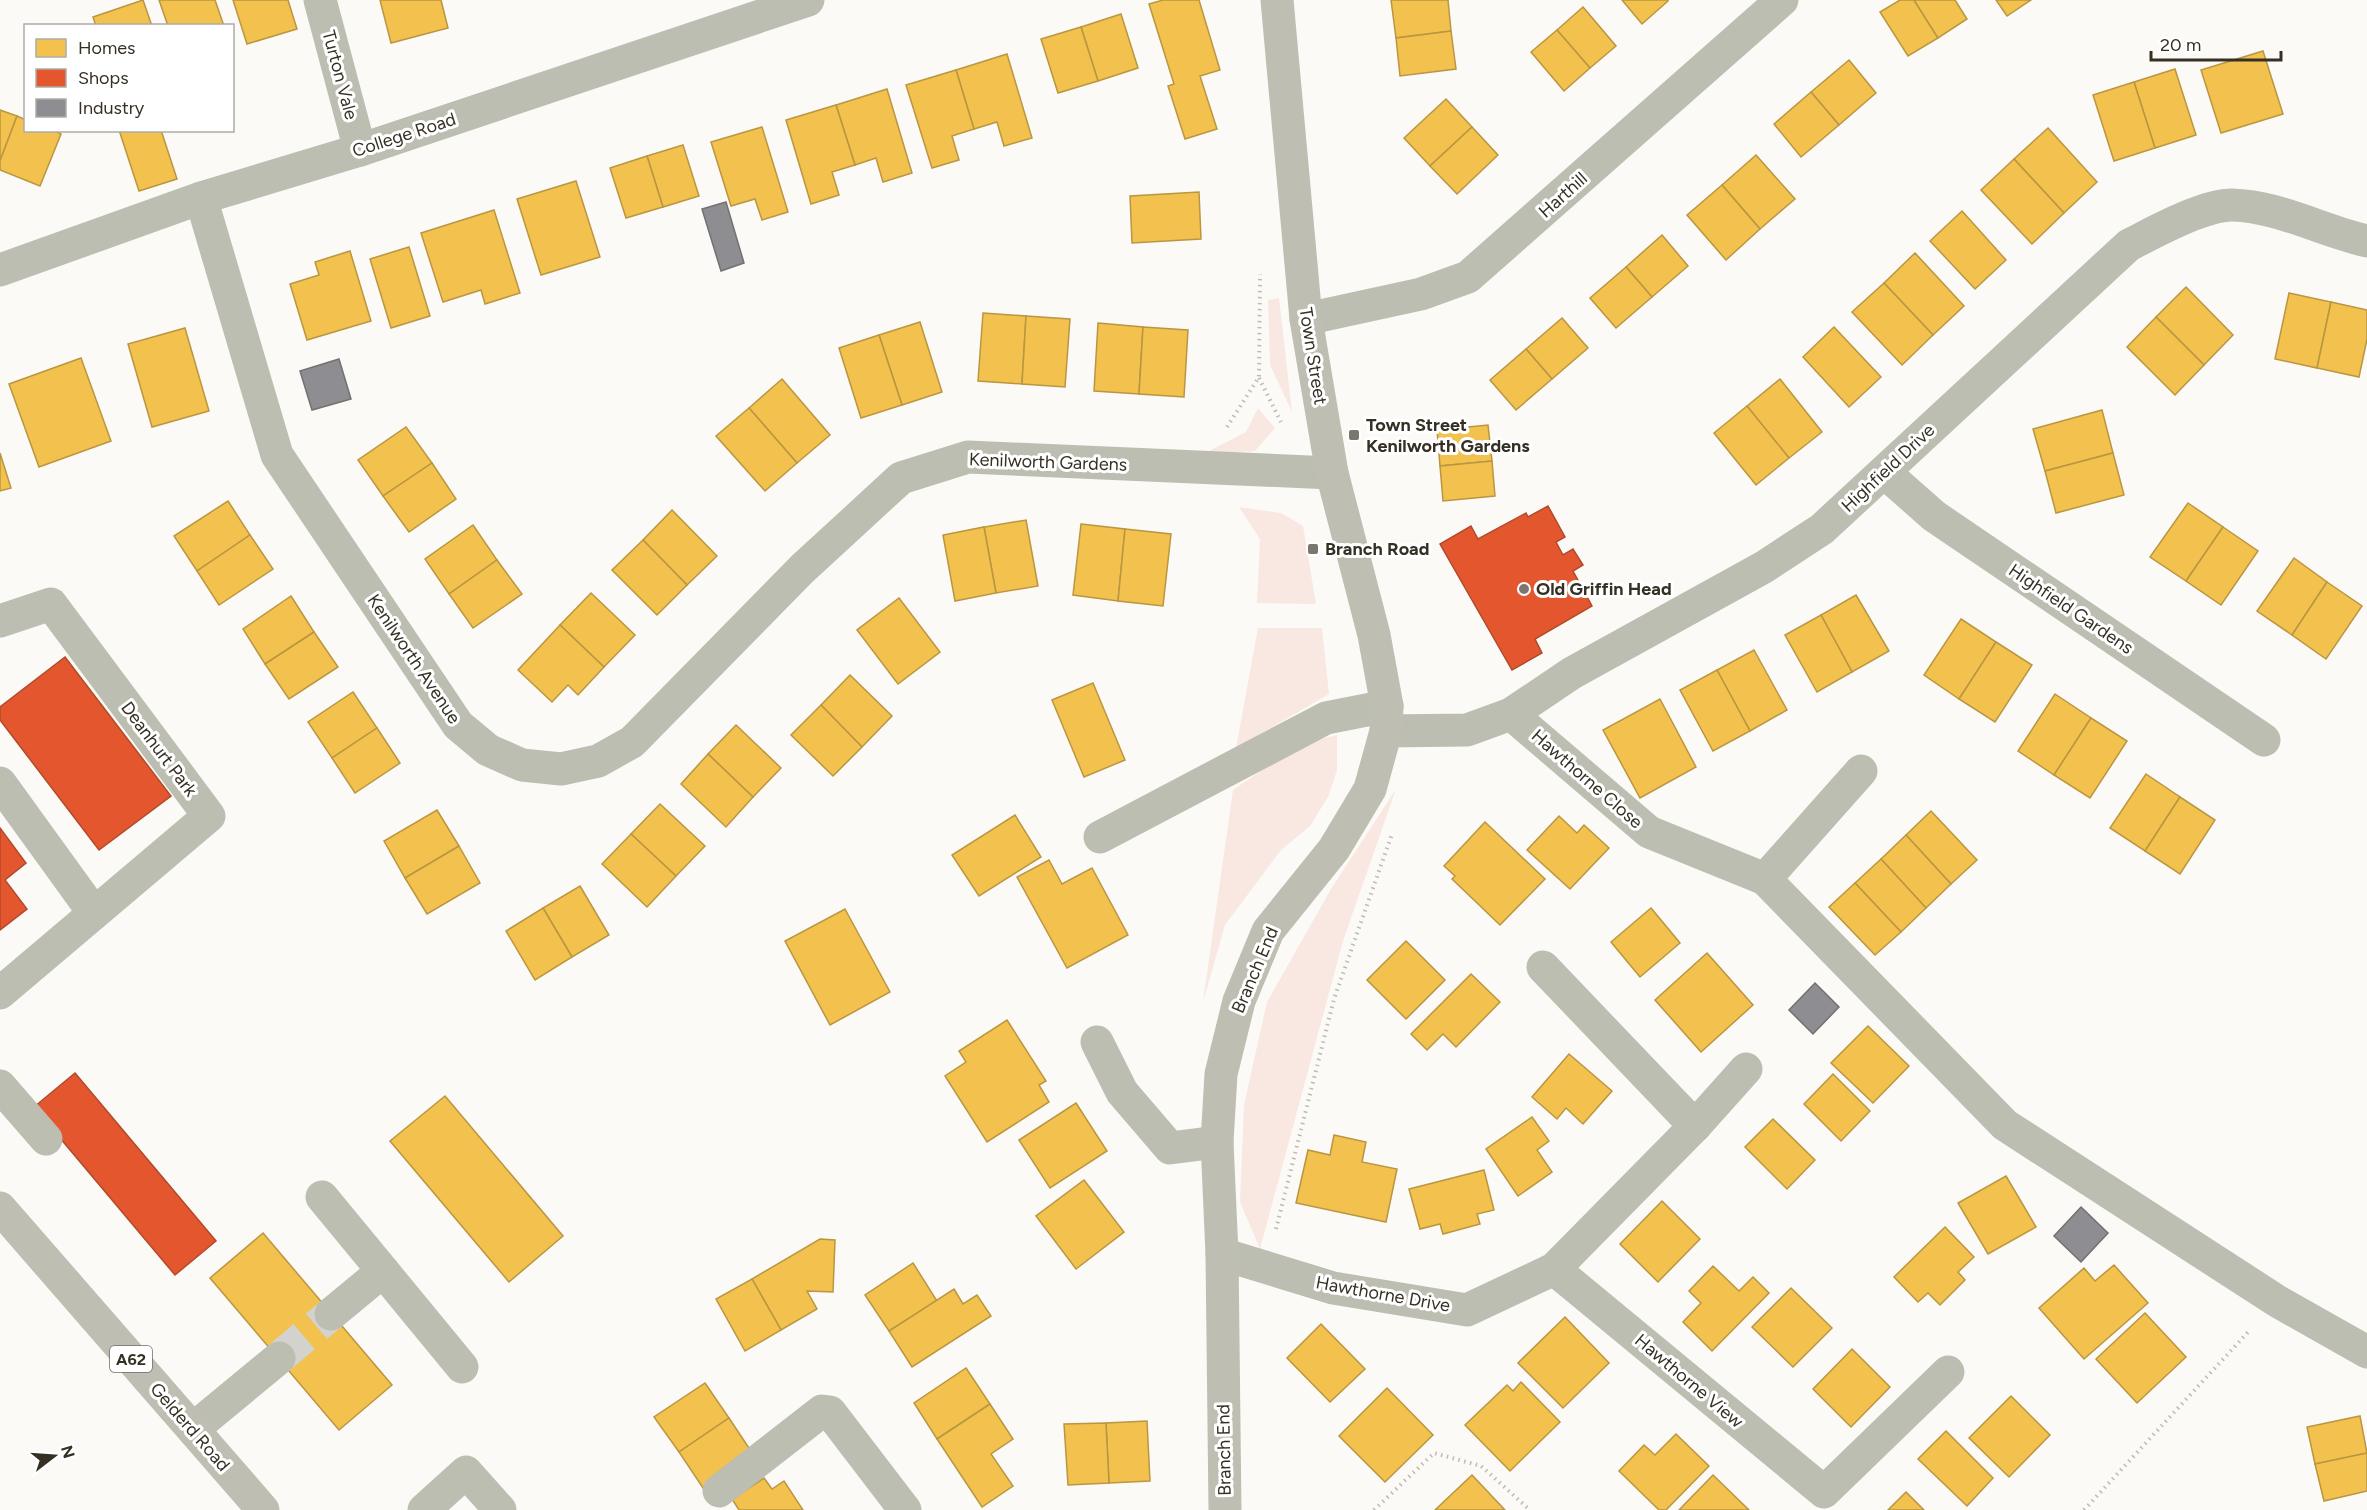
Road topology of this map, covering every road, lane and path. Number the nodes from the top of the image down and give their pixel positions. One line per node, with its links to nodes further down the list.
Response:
1 (320, 0): 5 (street, Turton Vale)
2 (808, 0): 5 (street, College Road)
3 (1277, 0): 8 (main road, Town Street)
4 (1782, 0): 10 (street, Harthill)
5 (360, 150): 6 (street, College Road)
6 (201, 198): 9 (street, College Road); 16 (street, Kenilworth Avenue)
7 (2367, 241): 14 (street, Highfield Drive)
8 (1297, 245): 10 (main road, Town Street); 11 (path)
9 (0, 270)
10 (1306, 319): 15 (main road, Town Street)
11 (1259, 377): 12 (path); 13 (path)
12 (1191, 467): 13 (street, Kenilworth Gardens); 16 (street, Kenilworth Gardens)
13 (1293, 472): 15 (street, Kenilworth Gardens)
14 (1884, 472): 18 (street, Highfield Drive); 20 (street, Highfield Gardens)
15 (1332, 473): 19 (main road, Town Street)
16 (802, 569)
17 (0, 621): 26 (street, Deanhurt Park)
18 (1511, 714): 19 (street, Highfield Drive); 25 (street, Hawthorne Close)
19 (1386, 718): 24 (street); 34 (main road, Branch End)
20 (2264, 740)
21 (1861, 771): 25 (street)
22 (0, 783): 26 (street)
23 (1393, 830): 38 (path)
24 (1100, 837)
25 (1765, 879): 41 (street)
26 (94, 914): 28 (street, Deanhurt Park)
27 (1543, 967): 32 (street)
28 (0, 993)
29 (1097, 1041): 34 (street)
30 (1746, 1069): 32 (street, Hawthorne Drive)
31 (0, 1086): 33 (street)
32 (1695, 1126): 39 (street, Hawthorne Drive)
33 (46, 1139)
34 (1217, 1142): 37 (main road, Branch End)
35 (322, 1197): 40 (street)
36 (0, 1208): 47 (main road, Gelderd Road / A62)
37 (1222, 1254): 38 (street, Hawthorne Drive); 54 (main road, Branch End)
38 (1267, 1268): 39 (street, Hawthorne Drive)
39 (1554, 1269): 49 (street, Hawthorne View)
40 (383, 1271): 42 (street); 45 (street)
41 (2277, 1301): 43 (street); 57 (path)
42 (331, 1314)
43 (2367, 1352)
44 (279, 1358): 47 (street)
45 (462, 1367)
46 (1948, 1372): 49 (street, Hawthorne View)
47 (193, 1430): 50 (main road, Gelderd Road / A62)
48 (719, 1491): 53 (street)
49 (1821, 1501)
50 (263, 1510)
51 (424, 1510): 52 (street)
52 (500, 1510)
53 (905, 1510)
54 (1225, 1510)
55 (1374, 1510): 56 (path)
56 (1530, 1510)
57 (2084, 1510)

